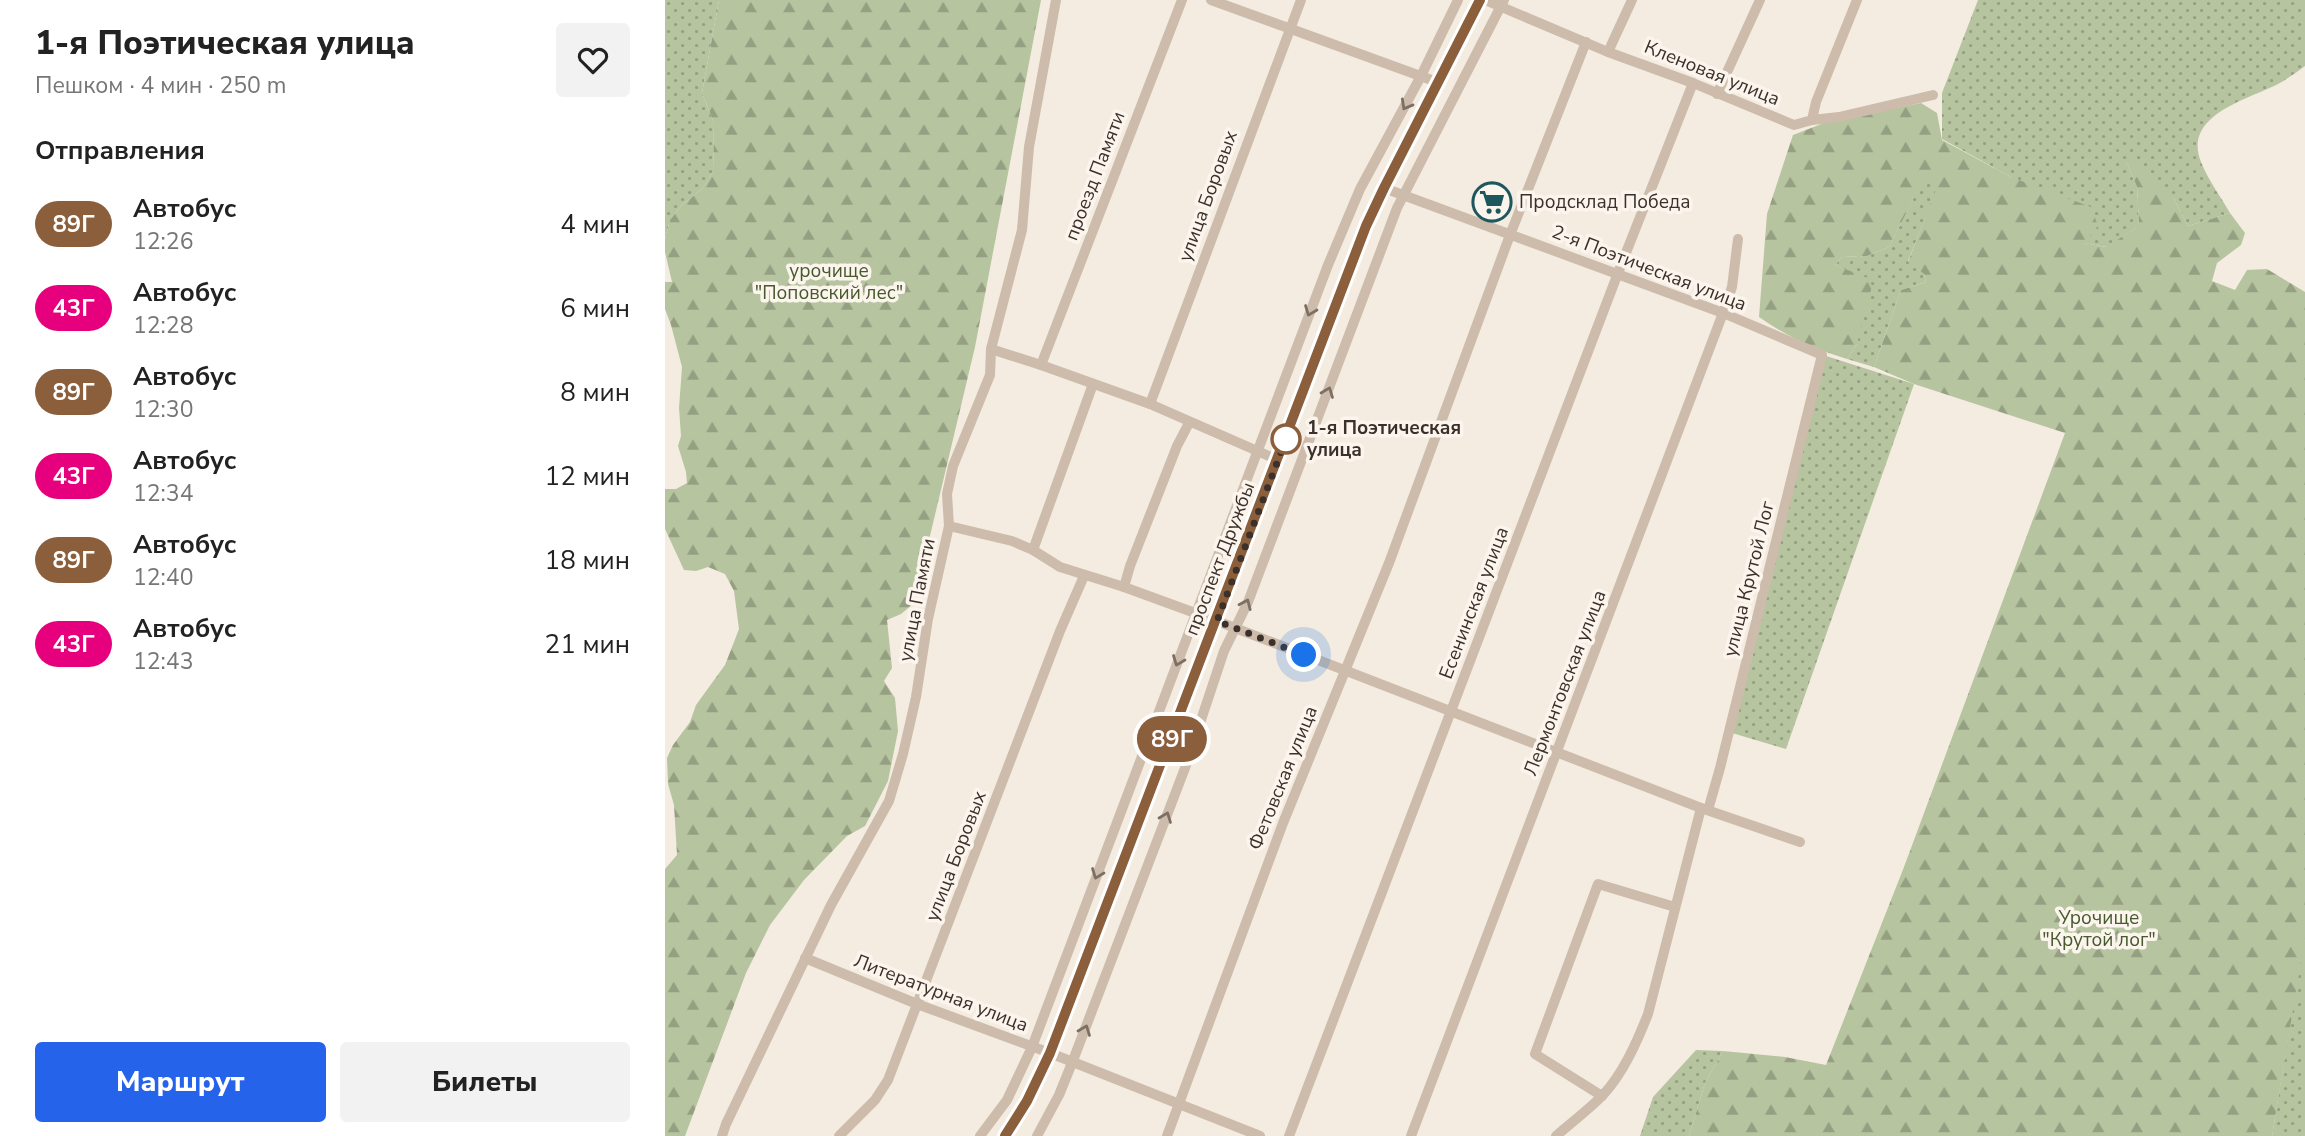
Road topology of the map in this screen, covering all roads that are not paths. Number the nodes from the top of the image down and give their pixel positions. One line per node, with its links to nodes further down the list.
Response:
1 (1056, 0): 26 (street, улица Памяти)
2 (1182, 0): 28 (street, проезд Памяти)
3 (1211, 0): 11 (street)
4 (1301, 0): 11 (street, улица Боровых)
5 (1458, 0): 14 (street)
6 (1483, 0): 10 (street, Кленовая улица); 15 (main road, проспект Дружбы)
7 (1632, 0): 13 (street)
8 (1760, 0): 17 (street)
9 (1857, 0): 19 (street)
10 (1503, 3): 12 (street, Кленовая улица); 21 (street)
11 (1289, 28): 14 (street); 30 (street, улица Боровых)
12 (1586, 42): 13 (street, Кленовая улица); 22 (street, Фетовская улица)
13 (1608, 52): 16 (street, Кленовая улица)
14 (1421, 76): 15 (street); 32 (street, one-way to 32)
15 (1437, 82): 20 (main road, проспект Дружбы)
16 (1693, 83): 17 (street, Кленовая улица); 24 (street, Есенинская улица)
17 (1717, 94): 19 (street, Кленовая улица)
18 (1933, 95): 19 (street, Кленовая улица)
19 (1812, 120)
20 (1384, 188): 21 (street, 2-я Поэтическая улица); 33 (main road, проспект Дружбы)
21 (1403, 195): 22 (street, 2-я Поэтическая улица); 40 (street, one-way to 21)
22 (1510, 235): 24 (street, 2-я Поэтическая улица); 41 (street, Фетовская улица)
23 (1738, 239): 25 (street, Лермонтовская улица)
24 (1618, 273): 25 (street, 2-я Поэтическая улица); 42 (street, Есенинская улица)
25 (1723, 313): 27 (street, 2-я Поэтическая улица); 43 (street, Лермонтовская улица)
26 (991, 349): 28 (street); 34 (street, улица Памяти)
27 (1822, 355): 44 (street, улица Крутой Лог)
28 (1041, 365): 29 (street)
29 (1093, 384): 30 (street); 35 (street)
30 (1150, 404): 31 (street)
31 (1189, 423): 32 (street); 37 (street)
32 (1258, 451): 33 (street); 38 (street)
33 (1278, 460): 39 (main road, проспект Дружбы)
34 (949, 526): 35 (street); 47 (street, улица Памяти)
35 (1033, 550): 36 (street)
36 (1084, 576): 37 (street); 48 (street, улица Боровых)
37 (1124, 587): 38 (street)
38 (1196, 613): 39 (street); 49 (street, one-way to 49)
39 (1217, 621): 40 (street); 50 (main road, проспект Дружбы)
40 (1235, 629): 41 (street); 51 (street, one-way to 40)
41 (1345, 671): 42 (street); 53 (street, Фетовская улица)
42 (1451, 710): 43 (street); 61 (street, Есенинская улица)
43 (1557, 752): 44 (street); 62 (street, Лермонтовская улица)
44 (1704, 809): 45 (street); 46 (street, улица Крутой Лог)
45 (1800, 842)
46 (1675, 908): 52 (street, улица Крутой Лог); 52 (street)
47 (805, 958): 48 (street, Литературная улица); 54 (street, улица Памяти)
48 (917, 1004): 49 (street, Литературная улица); 55 (street, улица Боровых)
49 (1032, 1047): 50 (street, Литературная улица); 56 (street)
50 (1050, 1053): 51 (street, Литературная улица); 57 (main road, проспект Дружбы)
51 (1072, 1063): 53 (street, Литературная улица); 58 (street)
52 (1602, 1096): 63 (street, улица Крутой Лог)
53 (1179, 1105): 59 (street, Фетовская улица); 60 (street, Литературная улица)
54 (722, 1136)
55 (839, 1136)
56 (980, 1136)
57 (1005, 1136)
58 (1037, 1136)
59 (1167, 1136)
60 (1260, 1136)
61 (1289, 1136)
62 (1411, 1136)
63 (1556, 1136)

